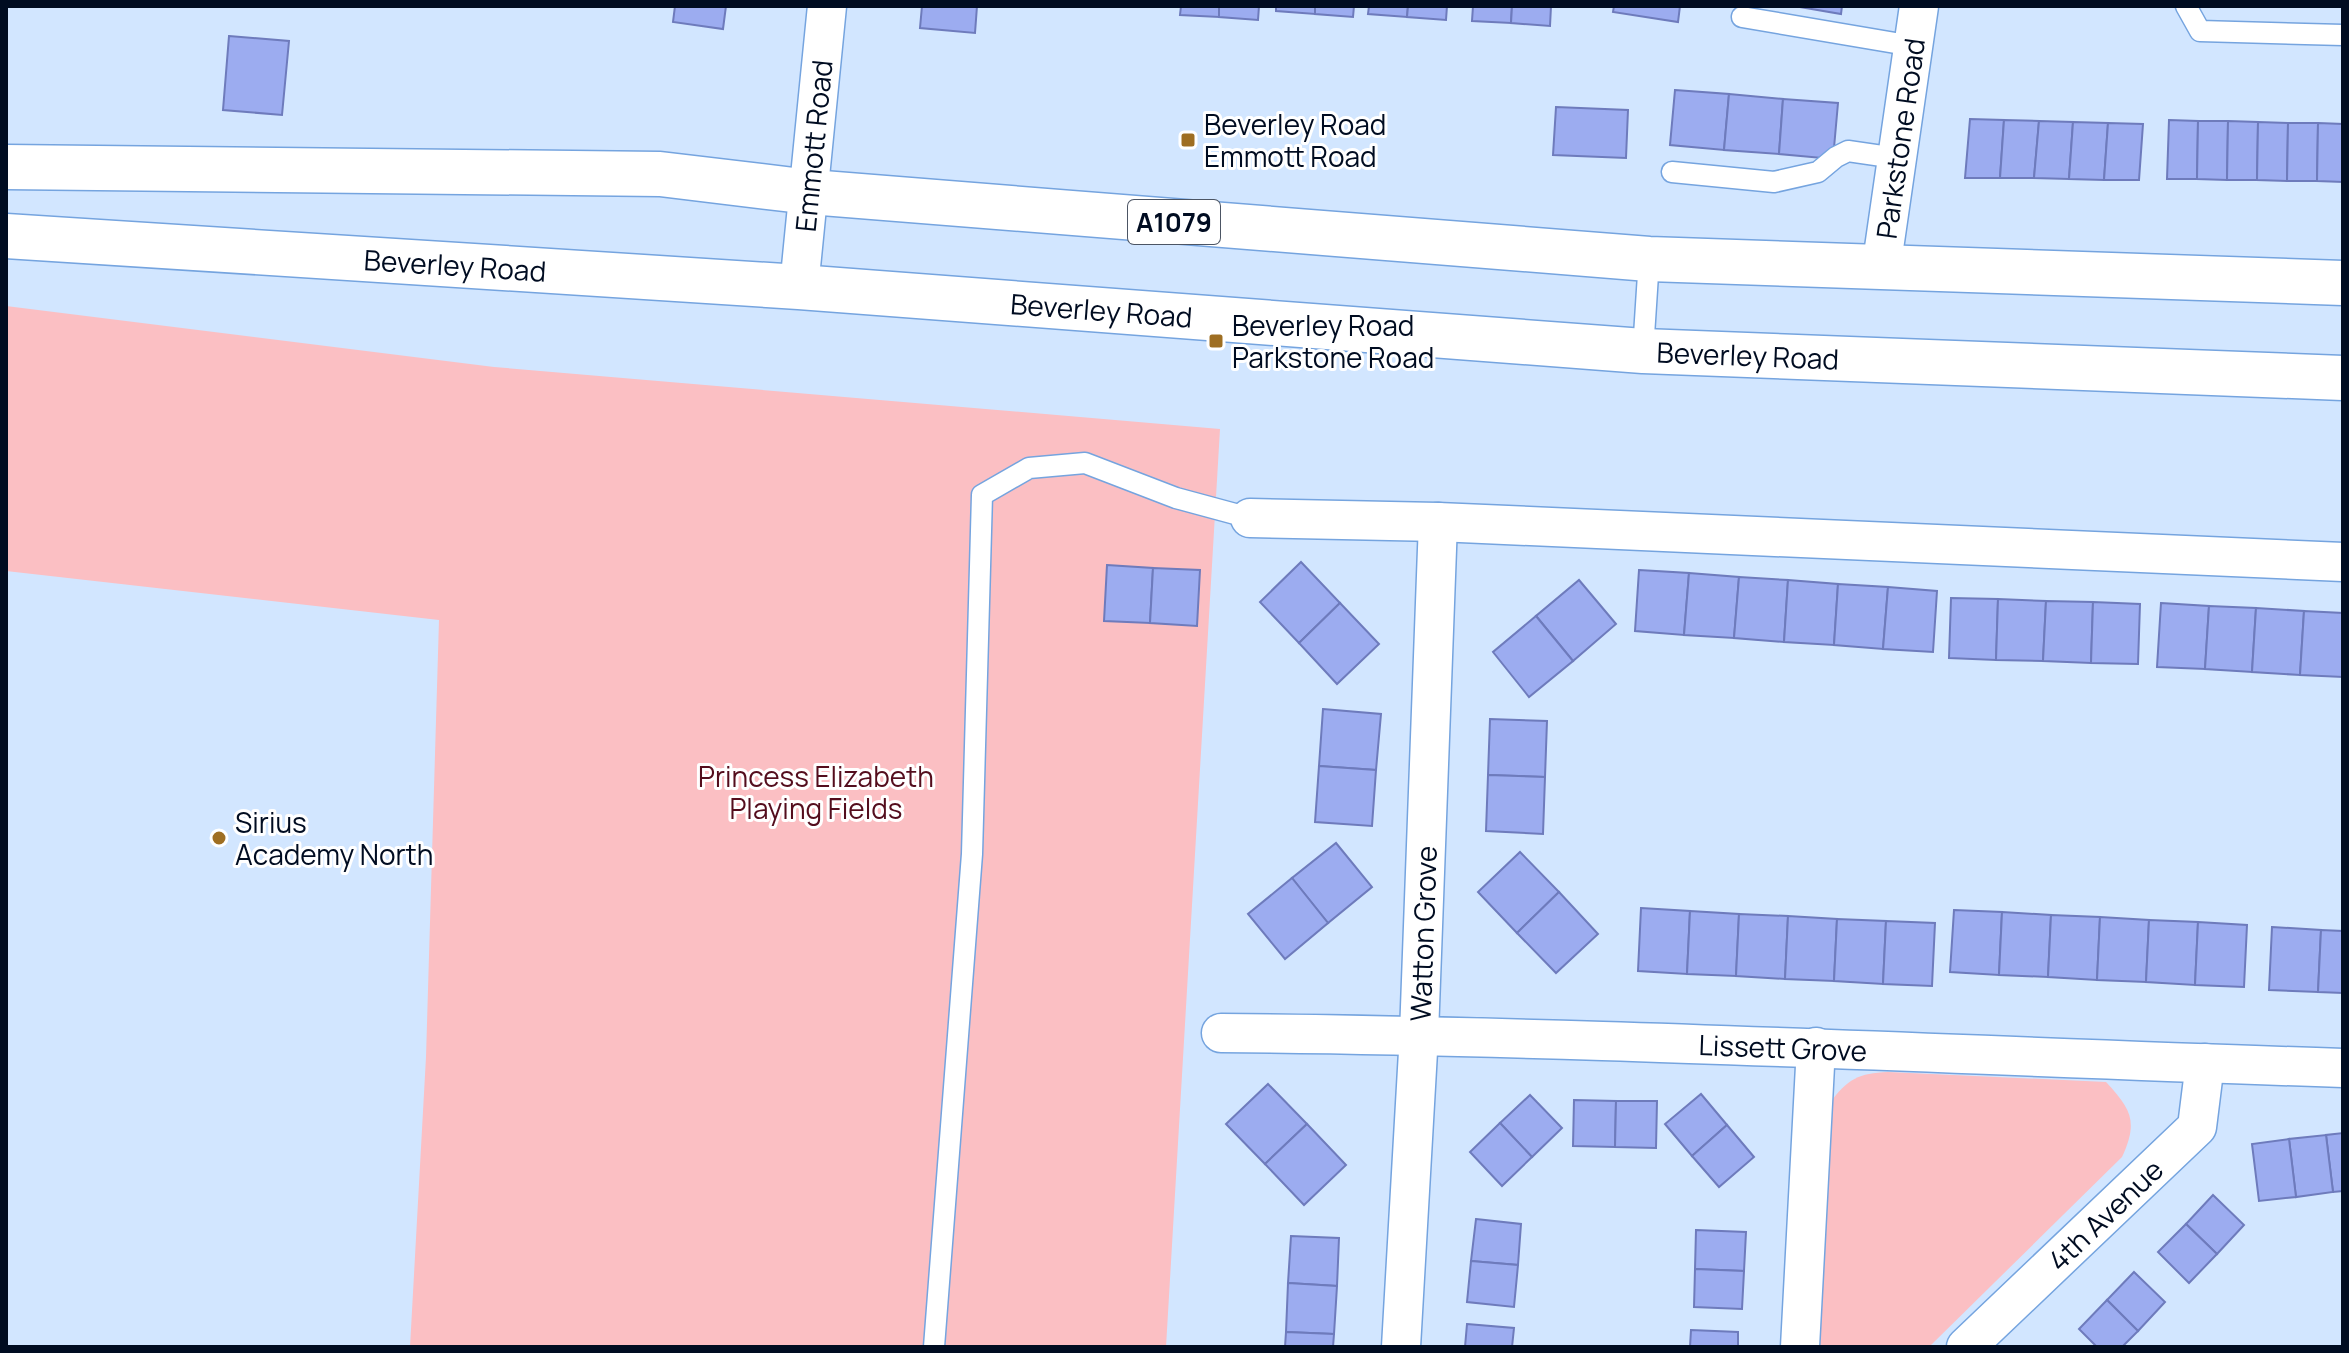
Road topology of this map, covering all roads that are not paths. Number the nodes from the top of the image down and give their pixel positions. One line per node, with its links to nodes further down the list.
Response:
1 (827, 6): 10 (street, Emmott Road)
2 (1919, 6): 6 (street, Parkstone Road)
3 (2186, 6): 5 (lane)
4 (1742, 17): 6 (lane)
5 (2343, 35)
6 (1913, 46): 7 (street, Parkstone Road)
7 (1896, 158): 9 (lane); 13 (street, Parkstone Road)
8 (6, 167): 10 (main road, A1079)
9 (1672, 172)
10 (810, 192): 12 (main road, A1079); 15 (street, Emmott Road)
11 (6, 236): 15 (main road, Beverley Road)
12 (1649, 259): 13 (main road, A1079); 16 (lane)
13 (1881, 269): 14 (main road, A1079)
14 (2343, 283)
15 (799, 287): 16 (main road, Beverley Road)
16 (1643, 351): 17 (main road, Beverley Road)
17 (2343, 378)
18 (1250, 518): 19 (street); 26 (lane)
19 (1438, 522): 20 (street); 22 (street, Watton Grove)
20 (2343, 562)
21 (1221, 1033): 22 (street, Lissett Grove)
22 (1419, 1034): 23 (street, Lissett Grove); 27 (street, Watton Grove)
23 (1816, 1047): 24 (street, Lissett Grove); 28 (street)
24 (2205, 1063): 25 (street, Lissett Grove); 29 (street, 4th Avenue)
25 (2343, 1068)
26 (934, 1347)
27 (1401, 1347)
28 (1800, 1347)
29 (1966, 1347)

